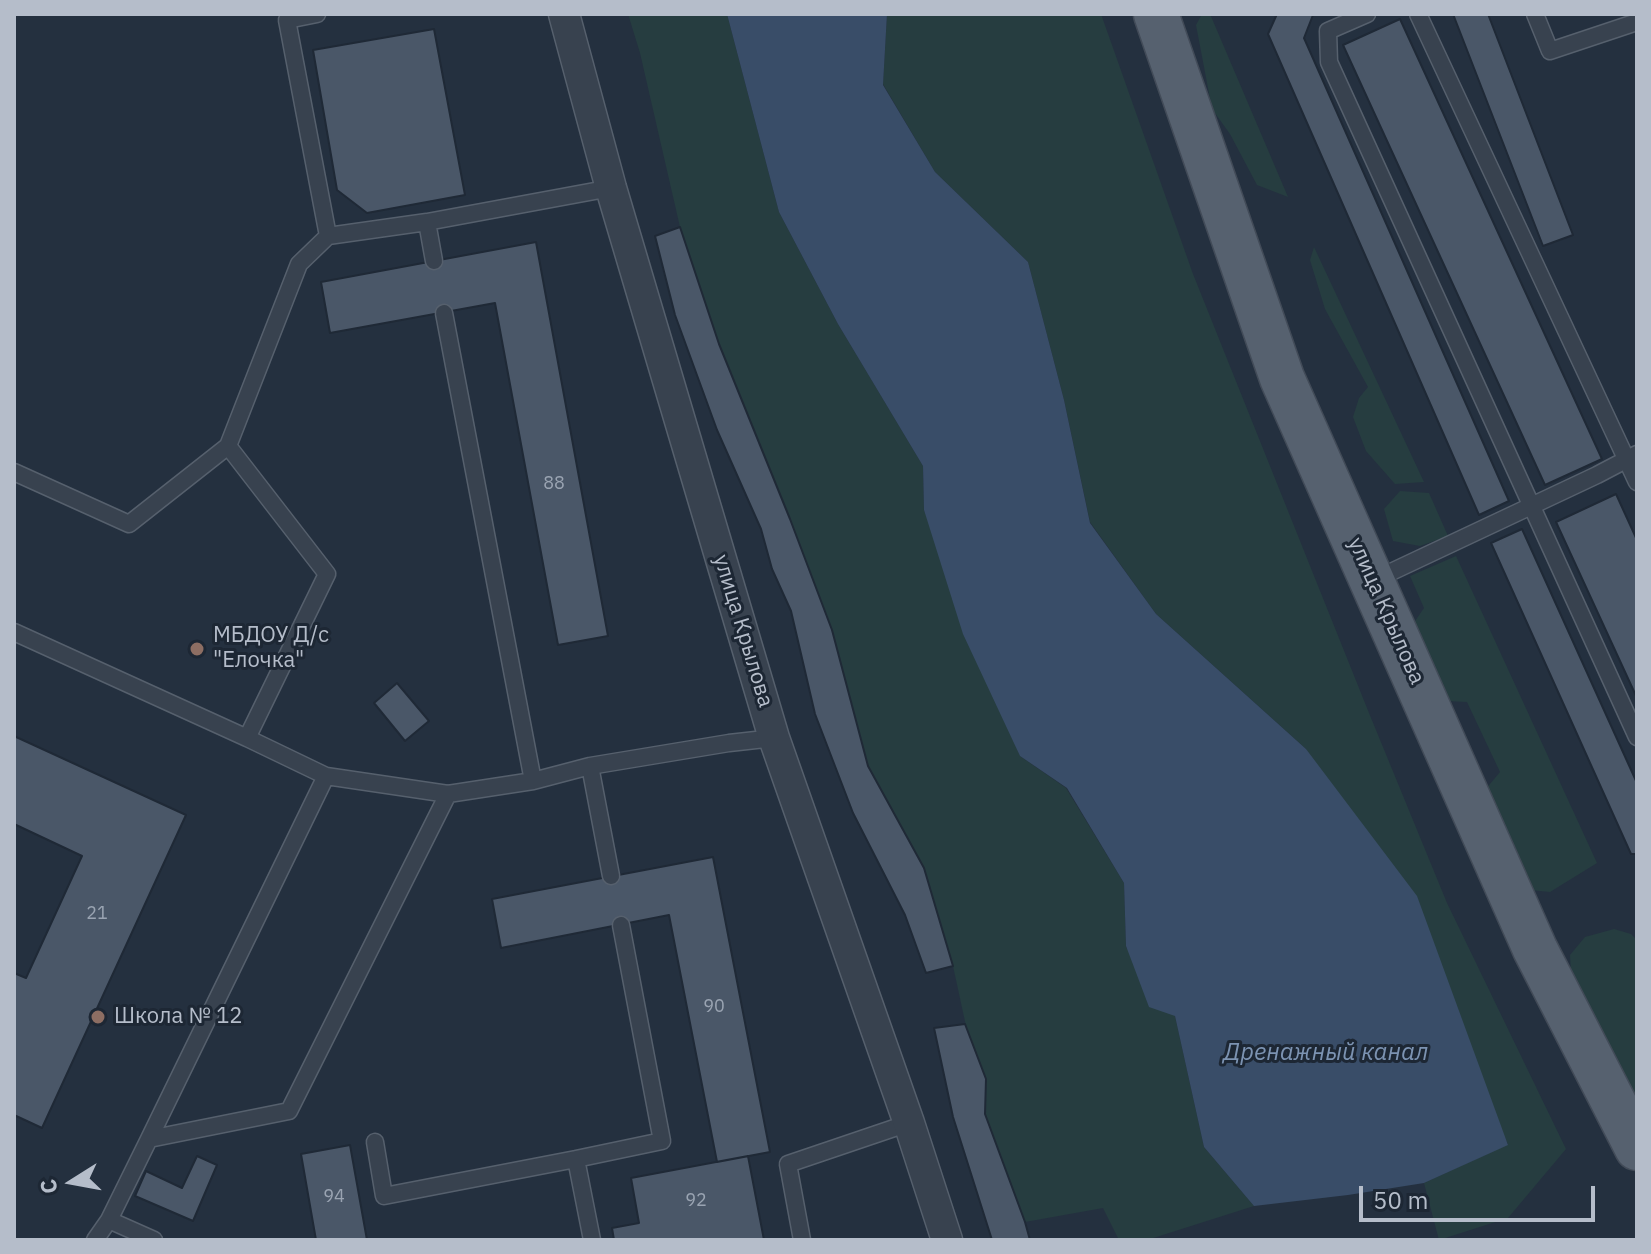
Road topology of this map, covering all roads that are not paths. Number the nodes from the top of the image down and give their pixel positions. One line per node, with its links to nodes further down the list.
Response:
1 (317, 14): 10 (lane)
2 (564, 14): 8 (street, улица Крылова)
3 (1156, 14): 18 (main road, улица Крылова)
4 (1367, 14): 17 (lane)
5 (1418, 14): 14 (lane)
6 (1535, 14): 7 (lane)
7 (1637, 22)
8 (611, 188): 9 (lane); 22 (street, улица Крылова)
9 (427, 222): 10 (lane); 11 (lane)
10 (328, 236): 13 (lane)
11 (434, 261)
12 (444, 313): 25 (lane)
13 (228, 446): 15 (lane); 21 (lane)
14 (1632, 457): 16 (lane); 17 (lane)
15 (14, 472)
16 (1637, 482)
17 (1530, 507): 18 (lane); 20 (lane)
18 (1372, 581): 32 (main road, улица Крылова)
19 (14, 632): 21 (lane)
20 (1637, 737)
21 (247, 738): 24 (lane)
22 (774, 738): 23 (lane); 29 (street, улица Крылова)
23 (590, 766): 25 (lane); 27 (lane)
24 (326, 776): 26 (lane); 30 (lane)
25 (533, 781): 26 (lane)
26 (448, 794): 30 (lane)
27 (611, 876)
28 (621, 925): 33 (lane)
29 (909, 1123): 38 (lane); 39 (street, улица Крылова)
30 (149, 1139): 34 (lane)
31 (375, 1142): 33 (lane)
32 (1637, 1148)
33 (576, 1159): 37 (lane)
34 (109, 1220): 35 (lane); 36 (lane)
35 (95, 1240)
36 (154, 1240)
37 (592, 1240)
38 (802, 1240)
39 (947, 1240)

